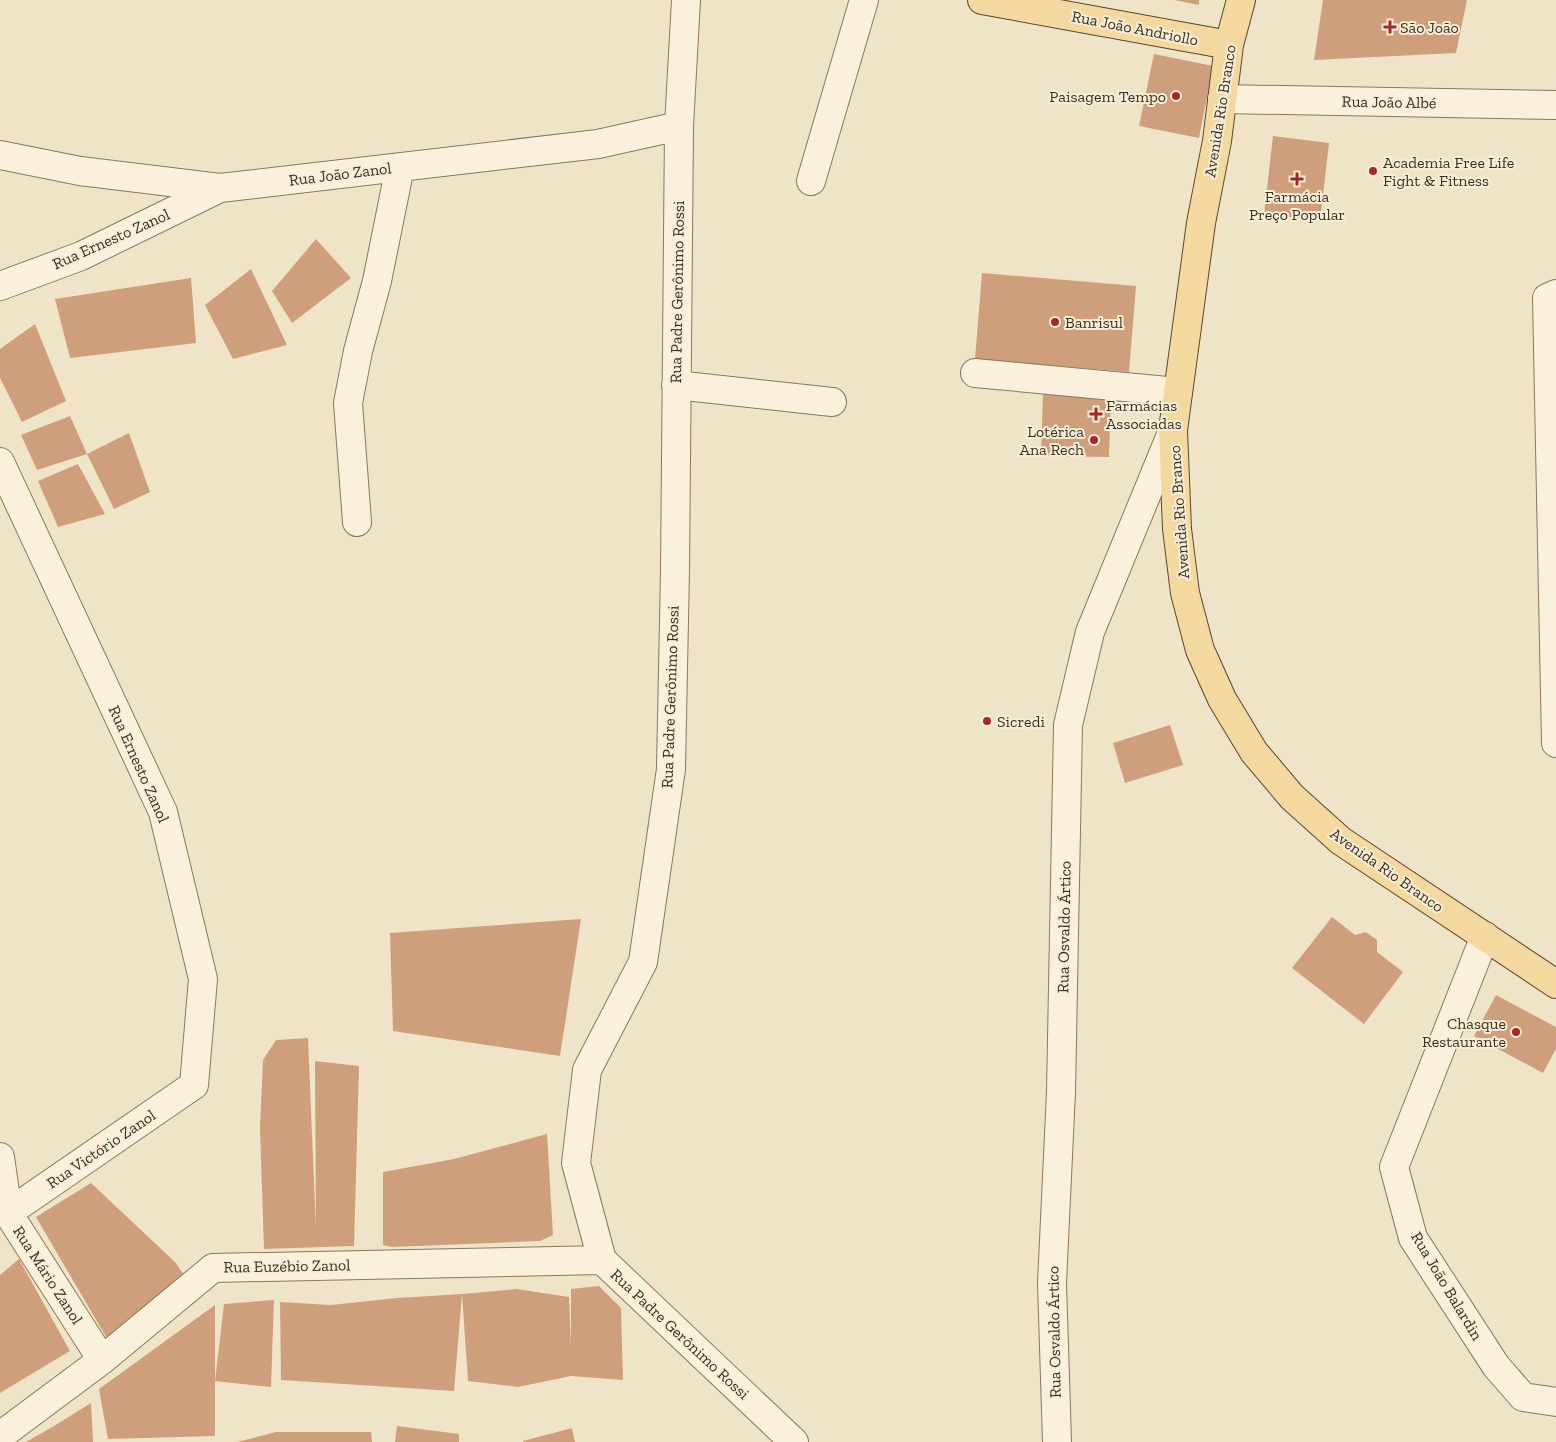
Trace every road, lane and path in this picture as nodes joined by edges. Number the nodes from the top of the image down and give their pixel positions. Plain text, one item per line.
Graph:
1 (686, 0) edge
2 (864, 0) edge
3 (982, 0) edge
4 (1241, 0) edge
5 (1229, 45) junction
6 (1222, 99) junction
7 (1556, 105) edge
8 (679, 126) junction
9 (0, 155) edge
10 (400, 167) junction
11 (811, 181) dead end
12 (220, 188) junction
13 (0, 286) edge
14 (1551, 296) edge
15 (975, 373) dead end
16 (676, 385) junction
17 (1178, 392) junction
18 (832, 402) dead end
19 (1173, 430) junction
20 (0, 462) edge
21 (357, 522) dead end
22 (1556, 743) edge
23 (1485, 936) junction
24 (1556, 984) edge
25 (194, 1085) joint
26 (0, 1157) edge
27 (8, 1213) junction
28 (602, 1260) junction
29 (102, 1360) junction
30 (1556, 1402) edge
31 (0, 1436) edge
32 (794, 1442) edge
33 (1057, 1442) edge

1 - 8 street, Rua Padre Gerônimo Rossi
2 - 11 street
3 - 5 main road, Rua João Andriollo
4 - 5 main road, Avenida Rio Branco
5 - 6 main road, Avenida Rio Branco
6 - 7 street, Rua João Albé
6 - 17 main road, Avenida Rio Branco
8 - 10 street, Rua João Zanol
8 - 16 street, Rua Padre Gerônimo Rossi
9 - 12 street, Rua João Zanol
10 - 12 street, Rua João Zanol
10 - 21 street
12 - 13 street, Rua Ernesto Zanol
14 - 22 street
15 - 17 street
16 - 18 street
16 - 28 street, Rua Padre Gerônimo Rossi
17 - 19 main road, Avenida Rio Branco
19 - 23 main road, Avenida Rio Branco
19 - 33 street, Rua Osvaldo Ártico
20 - 25 street, Rua Ernesto Zanol
23 - 24 main road, Avenida Rio Branco
23 - 30 street, Rua João Balardin
25 - 27 street, Rua Victório Zanol
26 - 27 street, Rua Mário Zanol
27 - 29 street, Rua Mário Zanol
28 - 29 street, Rua Euzébio Zanol
28 - 32 street, Rua Padre Gerônimo Rossi
29 - 31 street, Rua Euzébio Zanol

